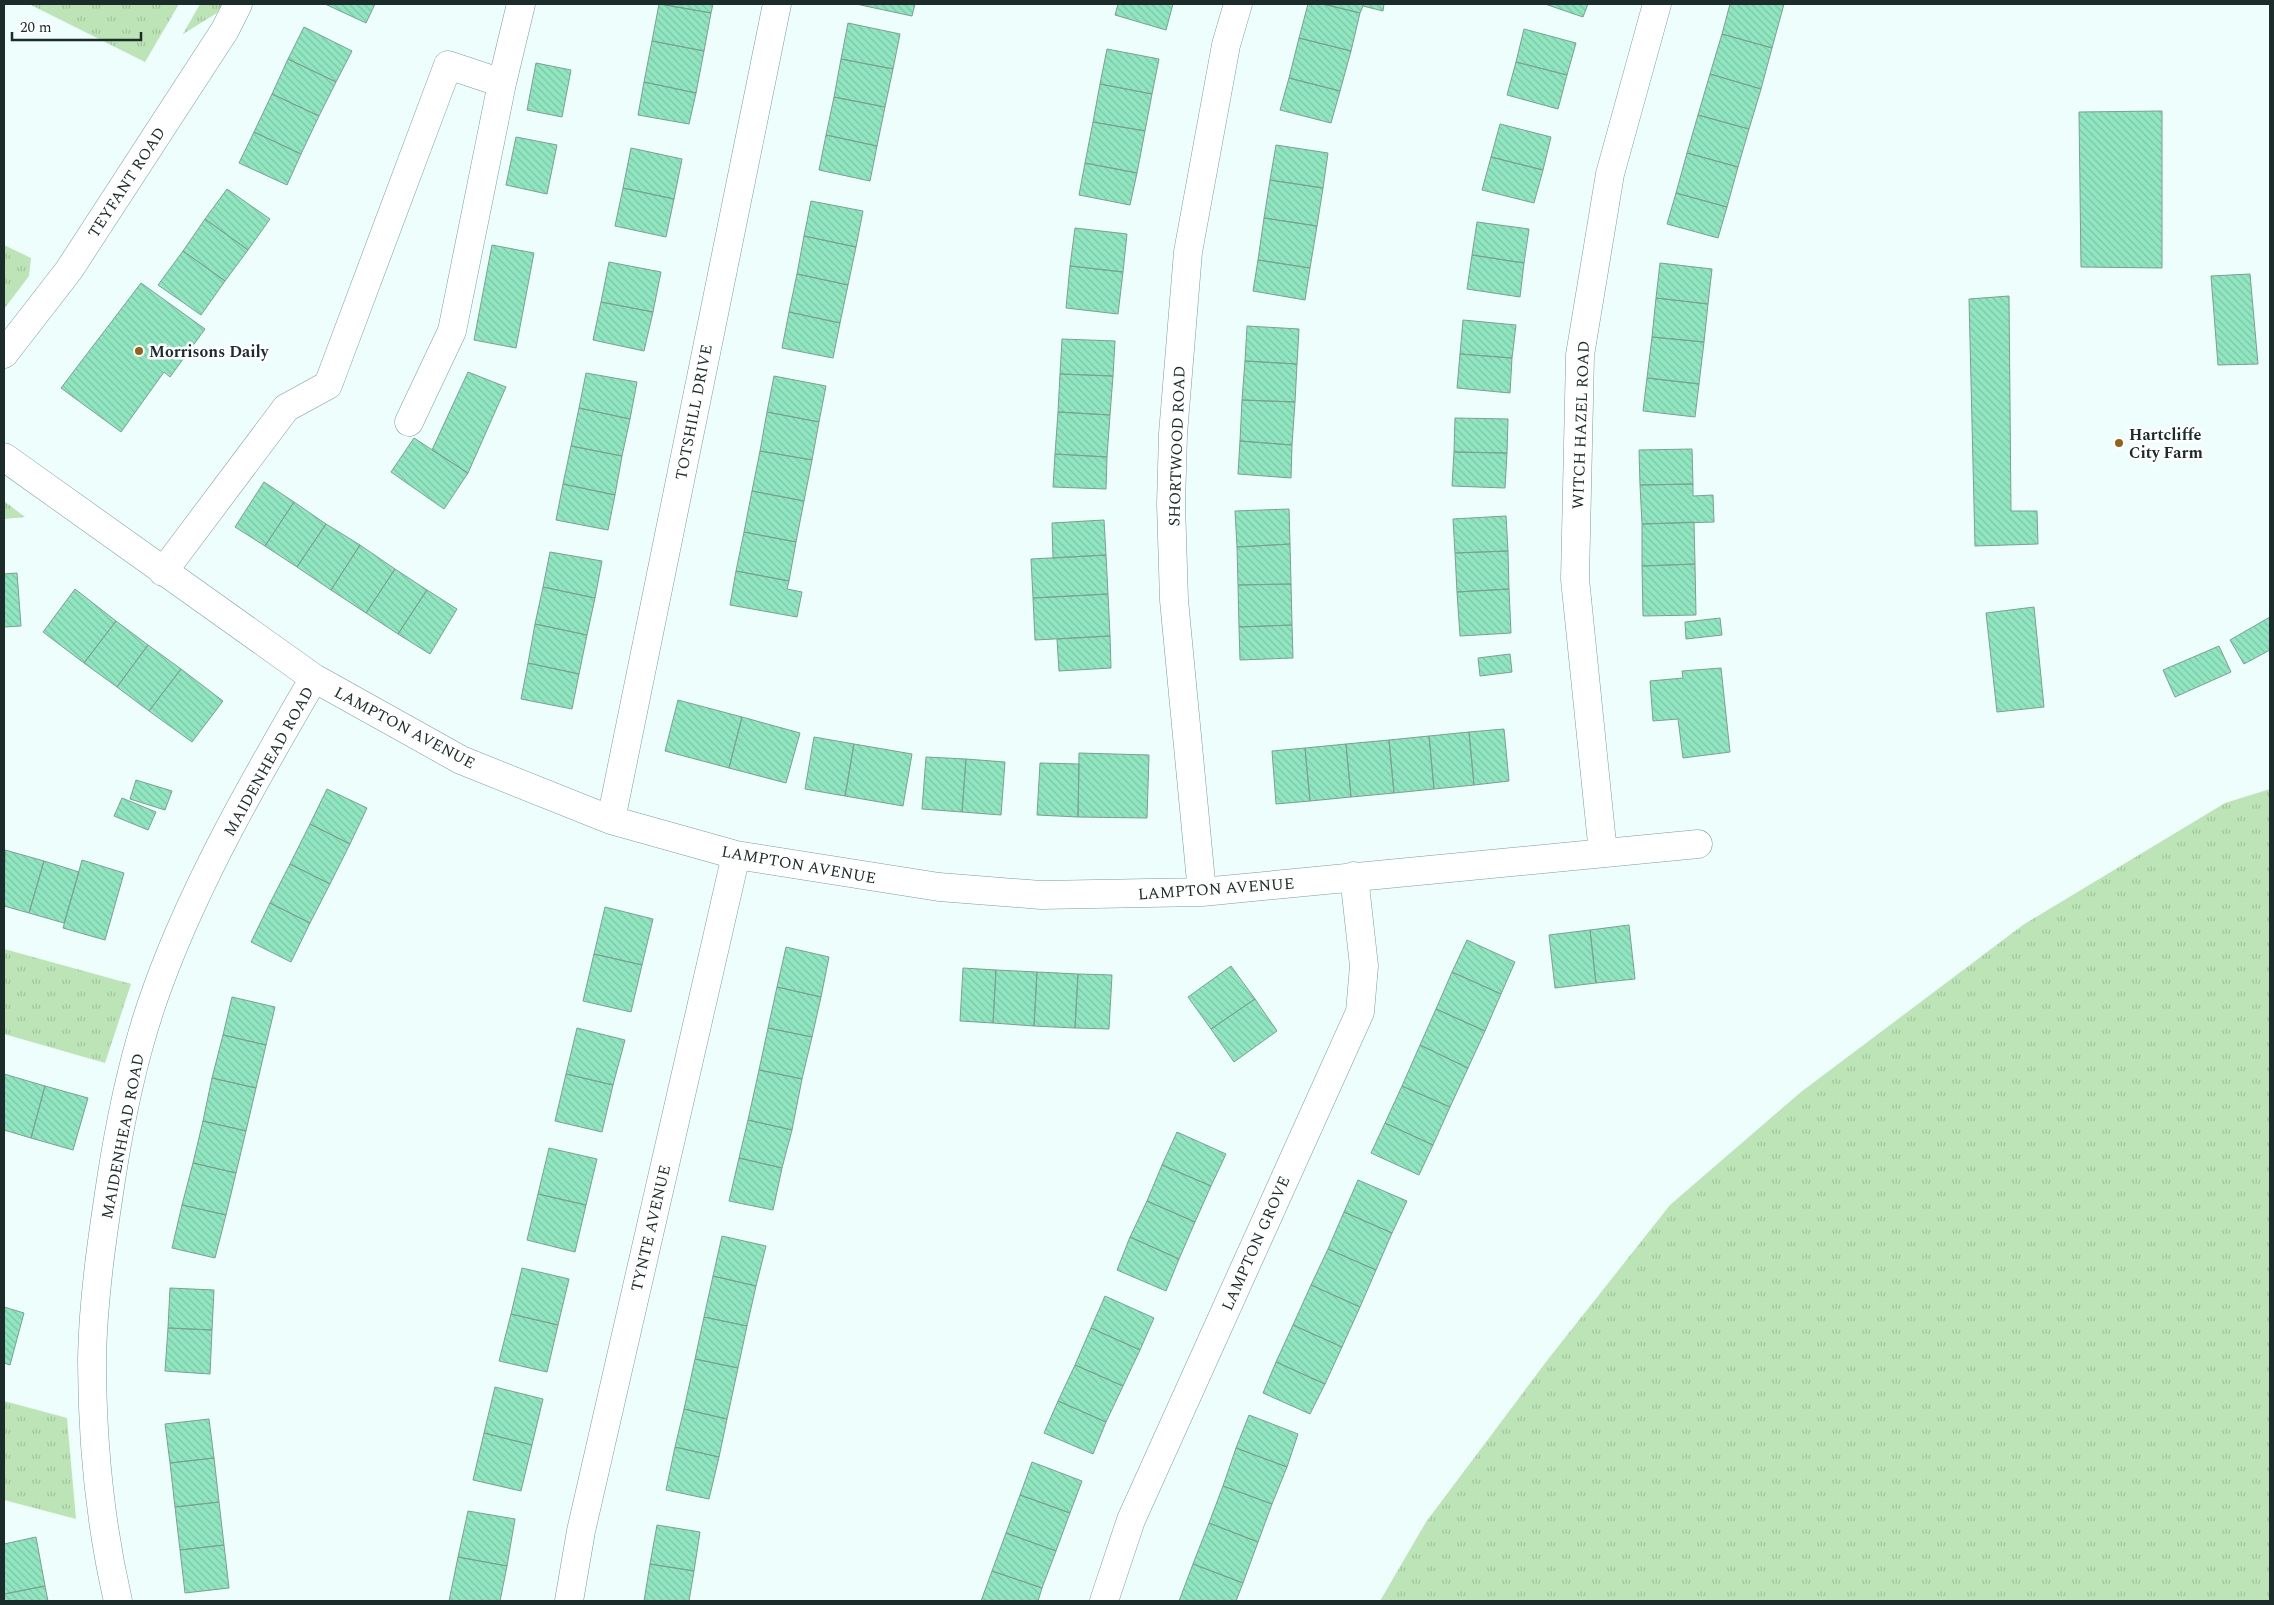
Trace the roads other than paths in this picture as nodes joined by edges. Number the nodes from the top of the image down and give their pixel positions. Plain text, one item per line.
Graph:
1 (238, 4) edge
2 (521, 4) edge
3 (777, 4) edge
4 (1238, 4) edge
5 (1657, 4) edge
6 (502, 83) junction
7 (4, 354) edge
8 (409, 422) dead end
9 (4, 457) edge
10 (163, 572) junction
11 (314, 678) junction
12 (611, 820) junction
13 (1698, 844) dead end
14 (1603, 853) junction
15 (736, 855) junction
16 (1354, 876) junction
17 (1202, 892) junction
18 (118, 1601) edge
19 (569, 1601) edge
20 (1104, 1601) edge

1 - 7 street, TEYFANT ROAD
2 - 6 street
3 - 12 street, TOTSHILL DRIVE
4 - 17 street, SHORTWOOD ROAD
5 - 14 street, WITCH HAZEL ROAD
6 - 8 street
6 - 10 street
9 - 10 street, LAMPTON AVENUE
10 - 11 street, LAMPTON AVENUE
11 - 12 street, LAMPTON AVENUE
11 - 18 street, MAIDENHEAD ROAD
12 - 15 street, LAMPTON AVENUE
13 - 14 street, LAMPTON AVENUE
14 - 16 street, LAMPTON AVENUE
15 - 17 street, LAMPTON AVENUE
15 - 19 street, TYNTE AVENUE
16 - 17 street, LAMPTON AVENUE
16 - 20 street, LAMPTON GROVE

